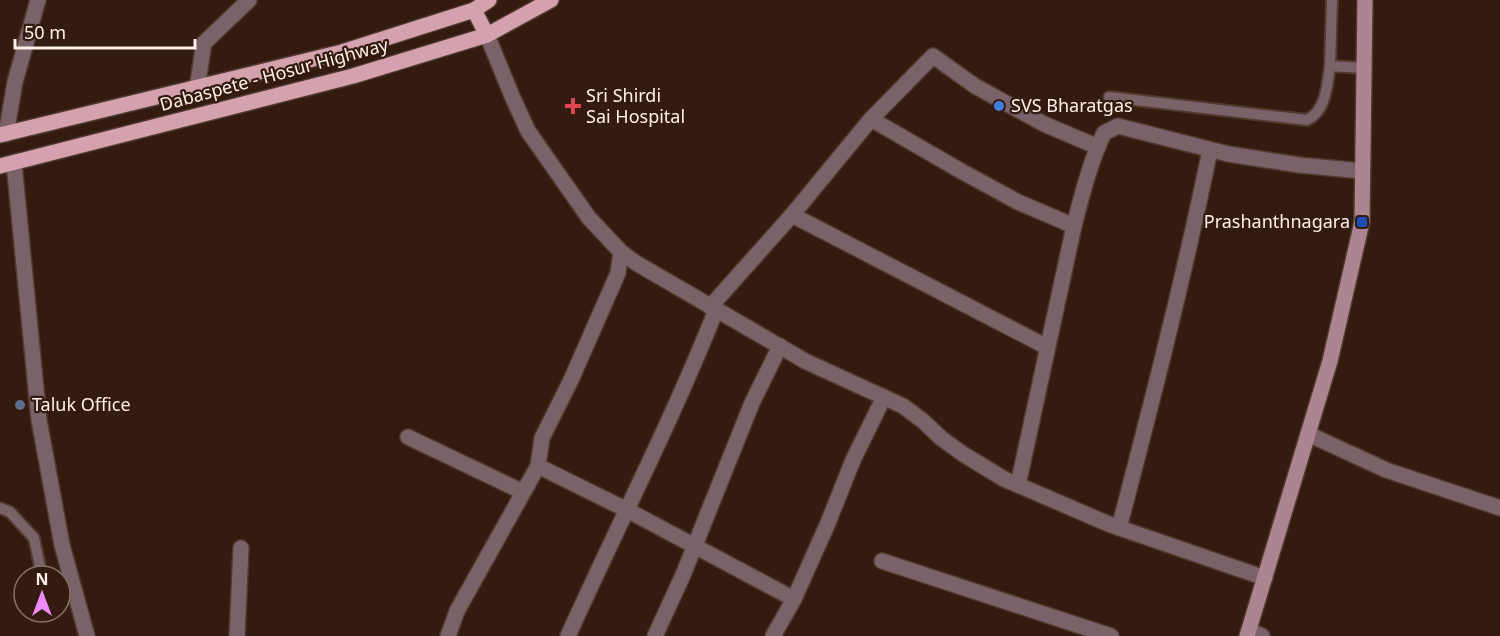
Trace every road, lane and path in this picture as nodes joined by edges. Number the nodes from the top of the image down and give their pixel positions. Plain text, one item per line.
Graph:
1 (38, 0) edge
2 (246, 0) edge
3 (489, 0) edge
4 (551, 0) edge
5 (1332, 0) edge
6 (1365, 0) edge
7 (474, 10) junction
8 (487, 35) junction
9 (1330, 66) junction
10 (1364, 68) junction
11 (197, 88) junction
12 (1109, 97) dead end
13 (871, 119) junction
14 (3, 135) edge
15 (1098, 147) junction
16 (1210, 150) junction
17 (7, 164) edge
18 (1362, 171) junction
19 (792, 215) junction
20 (1074, 226) junction
21 (621, 252) junction
22 (713, 308) junction
23 (780, 346) junction
24 (1047, 347) junction
25 (884, 397) junction
26 (1308, 434) junction
27 (408, 437) dead end
28 (538, 466) junction
29 (1018, 485) junction
30 (523, 492) junction
31 (0, 508) edge
32 (1500, 508) edge
33 (627, 510) junction
34 (1119, 528) junction
35 (694, 545) junction
36 (241, 548) dead end
37 (882, 561) dead end
38 (39, 564) edge
39 (1264, 578) junction
40 (794, 599) junction
41 (1253, 634) edge
42 (87, 636) edge
43 (237, 636) edge
44 (448, 636) edge
45 (568, 636) edge
46 (655, 636) edge
47 (773, 636) edge
48 (1111, 636) edge

1 - 14 street
2 - 11 street
3 - 7 main road, Dabaspete - Hosur Highway
4 - 8 main road, Dabaspete - Hosur Highway
5 - 9 lane
6 - 10 main road
7 - 8 main road
7 - 11 main road, Dabaspete - Hosur Highway
8 - 17 main road, Dabaspete - Hosur Highway
8 - 21 street
9 - 10 lane
9 - 12 lane
10 - 18 main road
11 - 14 main road, Dabaspete - Hosur Highway
13 - 15 street
13 - 19 street
13 - 20 street
15 - 16 street
15 - 20 street
16 - 18 street
16 - 34 street
17 - 42 street
18 - 26 main road
19 - 22 street
19 - 24 street
20 - 24 street
21 - 22 street
21 - 28 street
22 - 23 street
22 - 33 street
23 - 25 street
23 - 35 street
24 - 29 street
25 - 29 street
25 - 40 street
26 - 32 street
26 - 39 main road
27 - 30 street
28 - 30 street
28 - 33 street
29 - 34 street
30 - 44 street
31 - 38 lane
33 - 35 street
33 - 45 street
34 - 39 street
35 - 40 street
35 - 46 street
36 - 43 street
37 - 48 street
39 - 41 main road
40 - 47 street

